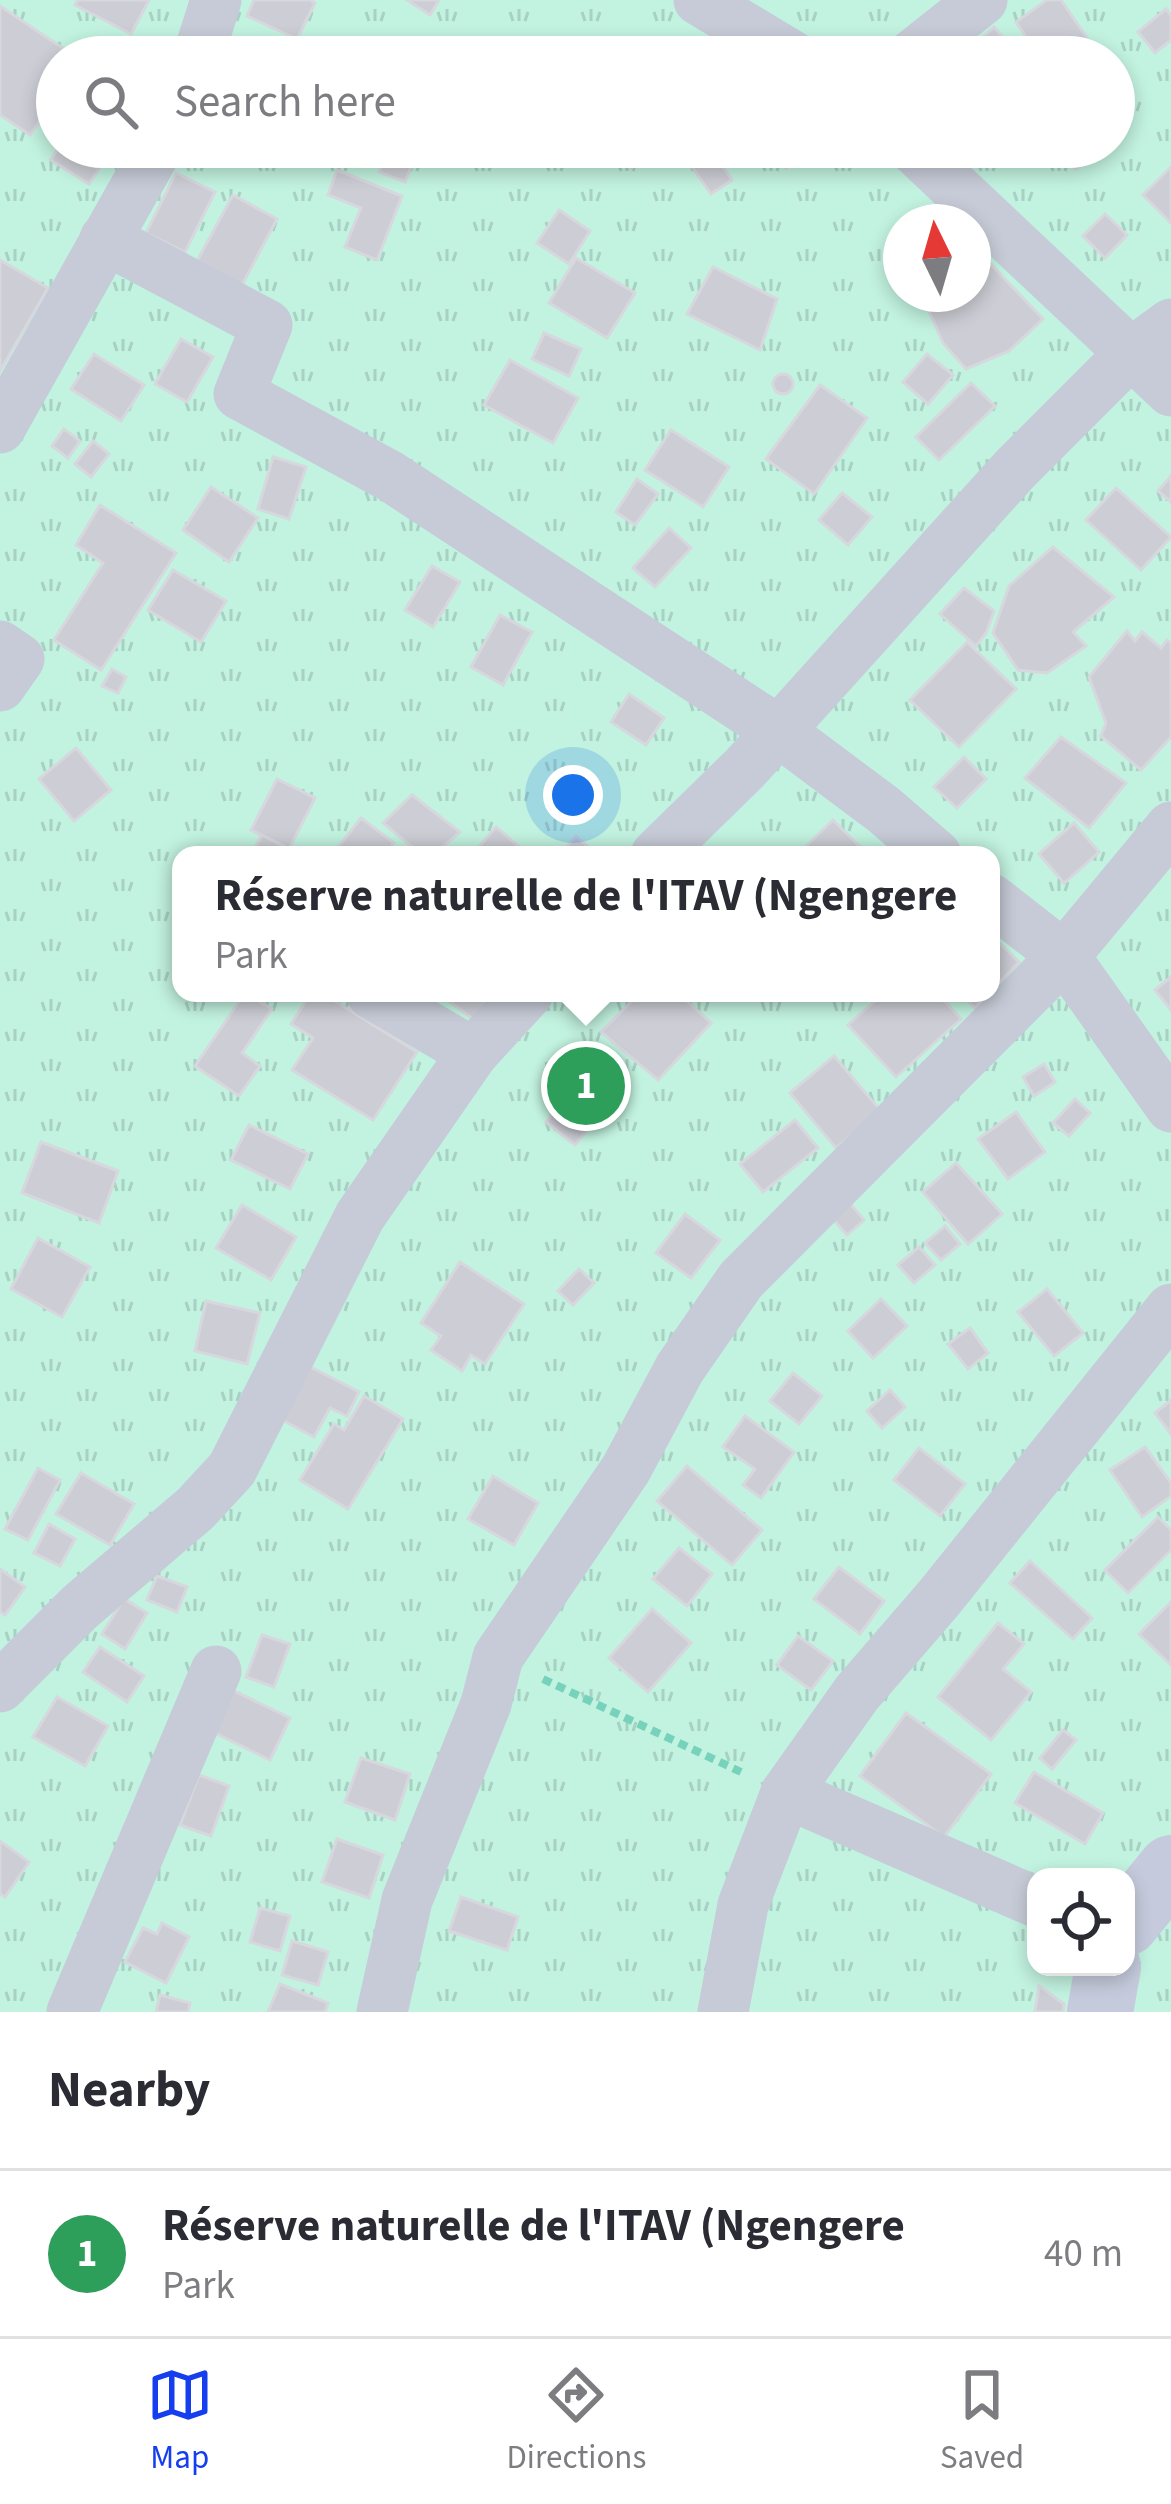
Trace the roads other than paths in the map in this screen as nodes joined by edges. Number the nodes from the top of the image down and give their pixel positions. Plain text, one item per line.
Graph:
1 (216, 0) edge
2 (699, 0) edge
3 (982, 0) edge
4 (205, 36) edge
5 (759, 36) edge
6 (937, 36) edge
7 (146, 168) edge
8 (934, 168) edge
9 (105, 239) junction
10 (1171, 324) edge
11 (1130, 354) junction
12 (1171, 391) edge
13 (0, 428) edge
14 (0, 646) edge
15 (0, 686) edge
16 (777, 730) junction
17 (1171, 827) edge
18 (665, 846) edge
19 (926, 846) edge
20 (1000, 906) edge
21 (1064, 956) junction
22 (387, 1002) edge
23 (520, 1002) edge
24 (473, 1052) junction
25 (1171, 1107) edge
26 (1171, 1309) edge
27 (216, 1672) dead end
28 (0, 1687) edge
29 (786, 1793) junction
30 (1171, 1868) edge
31 (1027, 1898) edge
32 (1135, 1912) edge
33 (1106, 1976) edge
34 (72, 2012) edge
35 (382, 2012) edge
36 (723, 2012) edge
37 (1100, 2012) edge

1 - 4 street
2 - 5 street
3 - 6 street
7 - 9 street
8 - 11 street
9 - 13 street
9 - 16 street
10 - 11 street
11 - 12 street
11 - 16 street
14 - 15 street
16 - 18 street
16 - 19 street
17 - 21 street
20 - 21 street
21 - 25 street
21 - 35 street
22 - 24 street
23 - 24 street
24 - 28 street
26 - 29 street
27 - 34 street
29 - 31 street
29 - 36 street
30 - 32 street
33 - 37 street

